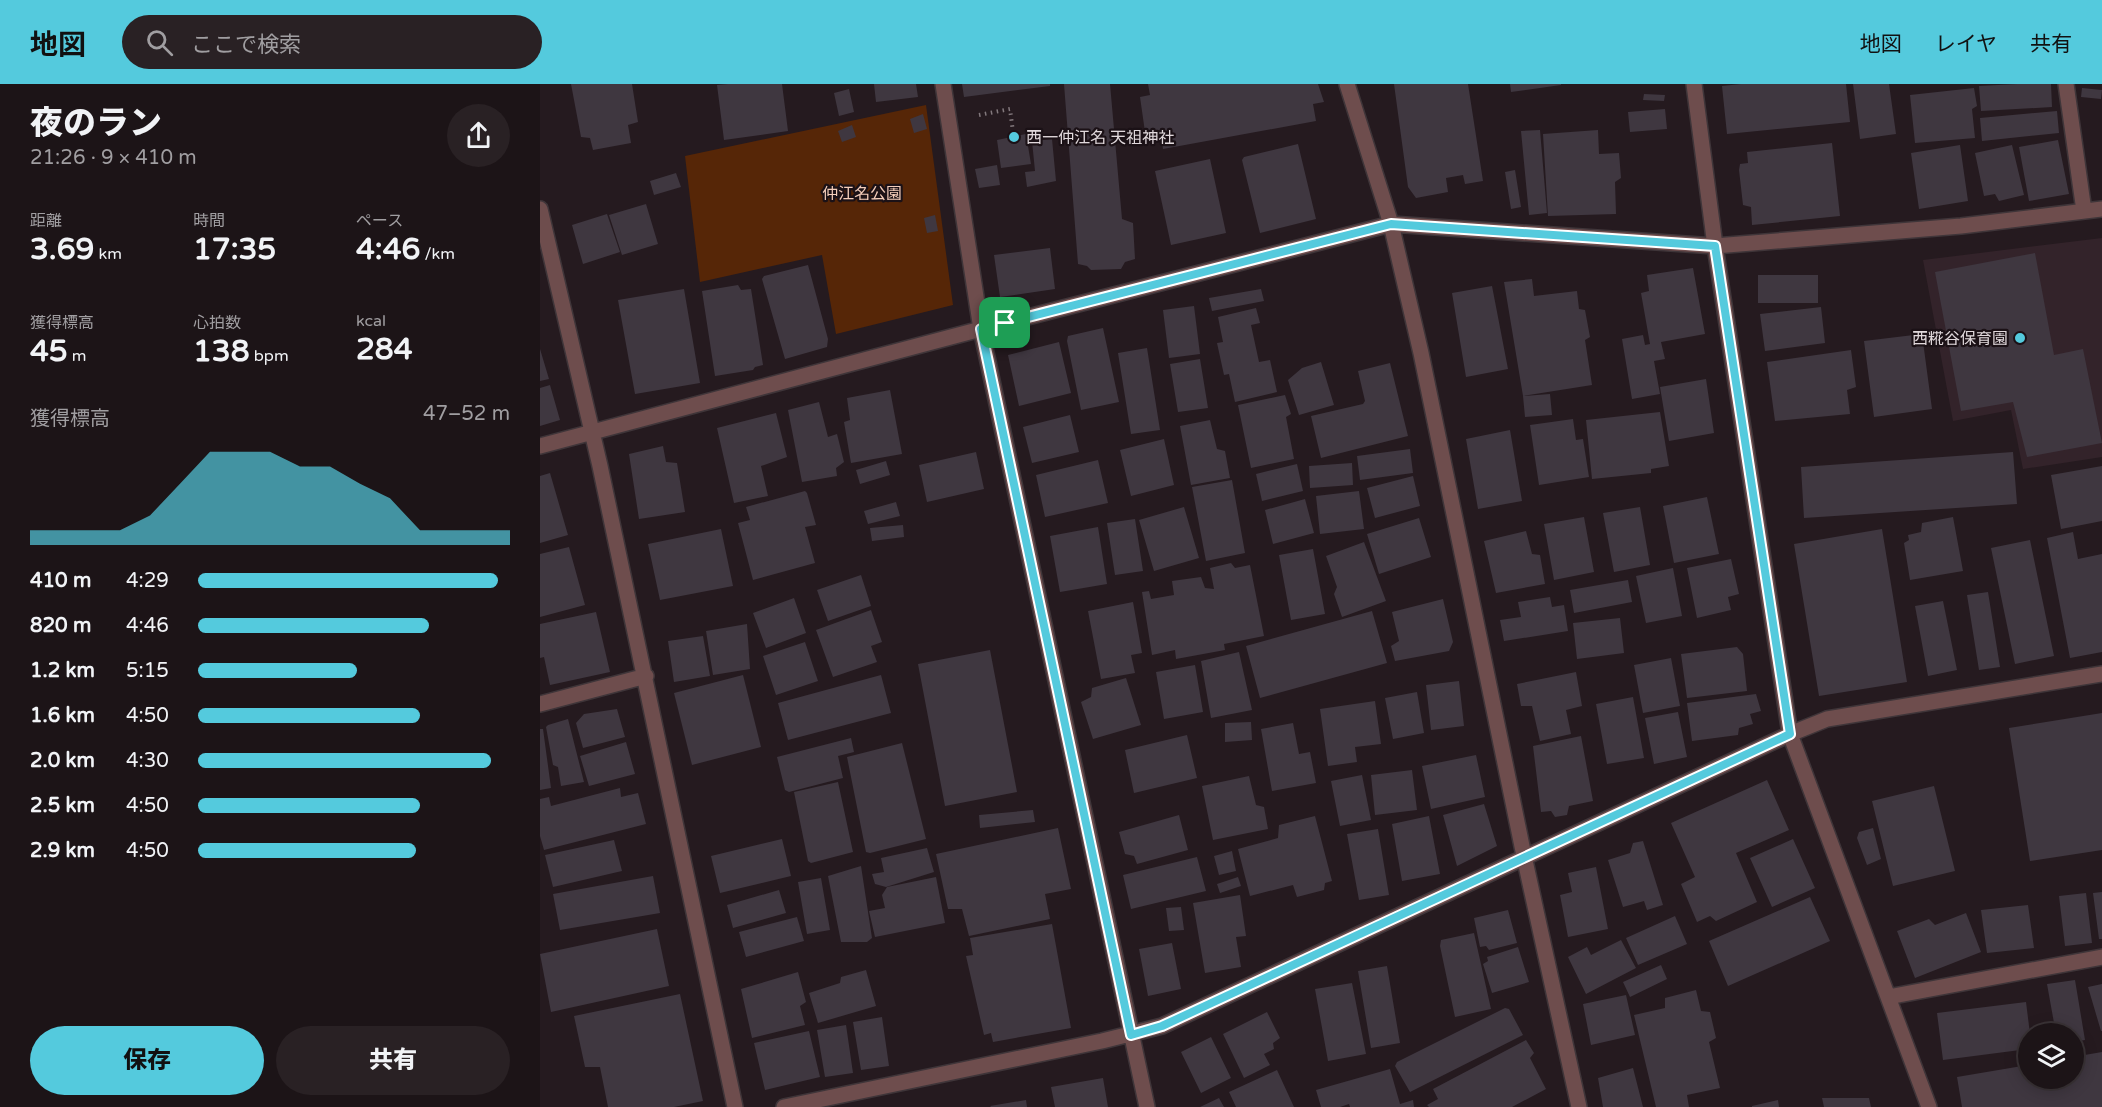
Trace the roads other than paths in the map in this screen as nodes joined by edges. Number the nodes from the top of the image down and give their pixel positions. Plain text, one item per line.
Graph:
1 (943, 84) edge
2 (1347, 84) edge
3 (1694, 84) edge
4 (2066, 84) edge
5 (540, 209) edge
6 (2102, 209) edge
7 (2085, 211) junction
8 (1391, 224) junction
9 (1715, 246) junction
10 (981, 329) junction
11 (593, 433) junction
12 (540, 446) edge
13 (2102, 674) edge
14 (646, 676) junction
15 (540, 704) edge
16 (1790, 734) junction
17 (1524, 856) junction
18 (2102, 957) edge
19 (1888, 997) junction
20 (1131, 1035) junction
21 (735, 1107) edge
22 (784, 1107) edge
23 (1147, 1107) edge
24 (1579, 1107) edge
25 (1929, 1107) edge

1 - 10 street
2 - 8 street
3 - 9 street
4 - 7 street
5 - 11 street
6 - 7 street
7 - 9 street
8 - 9 street
8 - 10 street
8 - 17 street
9 - 16 street
10 - 11 street
10 - 20 street
11 - 12 street
11 - 14 street
13 - 16 street
14 - 15 street
14 - 21 street
16 - 17 street
16 - 19 street
17 - 20 street
17 - 24 street
18 - 19 street
19 - 25 street
20 - 22 street
20 - 23 street

